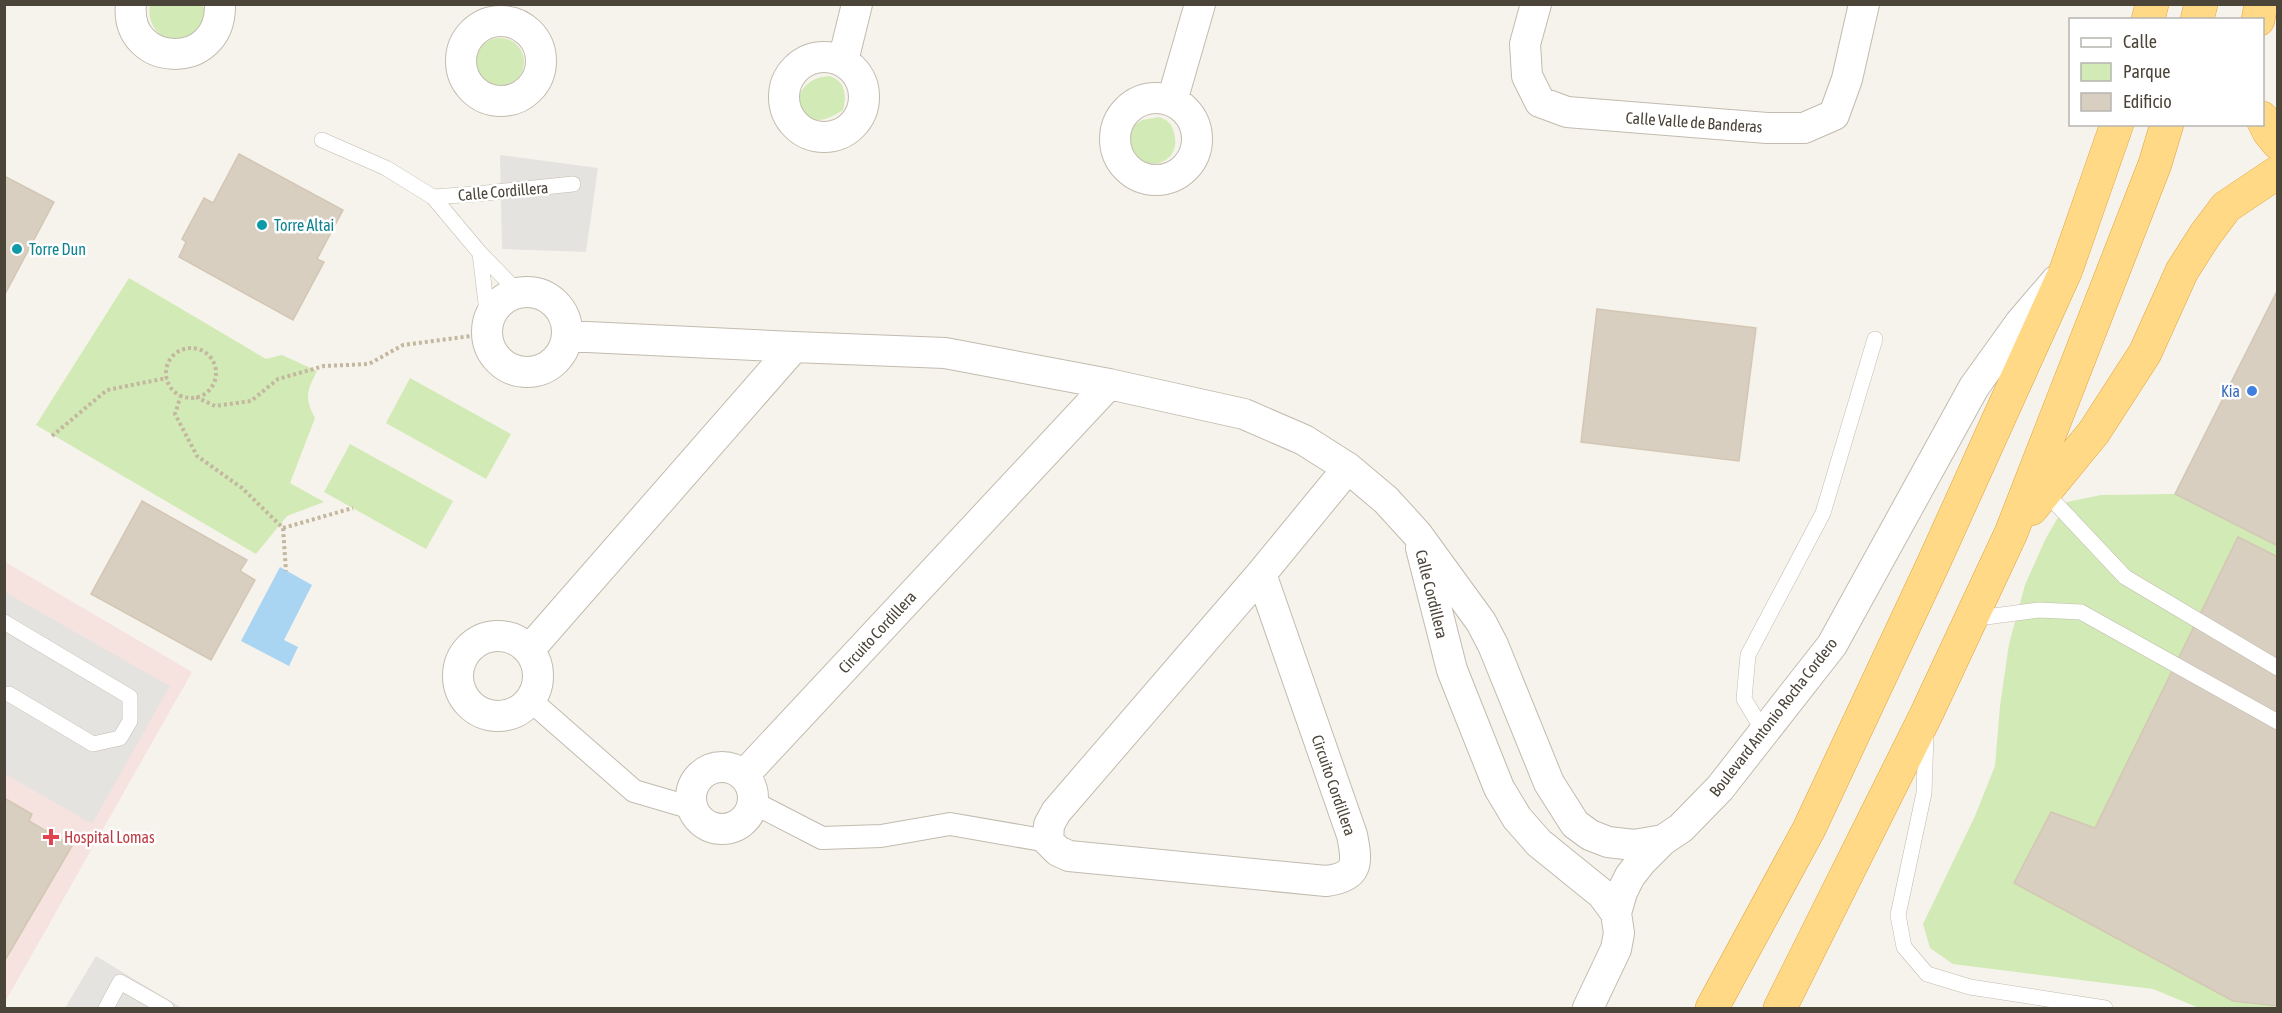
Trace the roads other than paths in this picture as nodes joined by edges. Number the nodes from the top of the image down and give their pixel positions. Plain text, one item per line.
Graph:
1 (131, 4) edge
2 (220, 4) edge
3 (857, 4) edge
4 (1200, 4) edge
5 (1536, 4) edge
6 (1864, 4) edge
7 (843, 61) dead end
8 (1172, 101) dead end
9 (2264, 123) edge
10 (2116, 126) edge
11 (2166, 126) edge
12 (322, 140) dead end
13 (2277, 143) edge
14 (2277, 172) edge
15 (573, 184) dead end
16 (433, 196) junction
17 (480, 253) junction
18 (2066, 270) junction
19 (518, 292) junction
20 (487, 327) junction
21 (567, 336) junction
22 (1875, 339) dead end
23 (794, 348) junction
24 (1109, 384) junction
25 (1348, 468) junction
26 (2045, 492) junction
27 (2011, 533) junction
28 (1417, 534) junction
29 (1261, 574) junction
30 (1971, 619) junction
31 (4, 622) edge
32 (529, 650) junction
33 (2277, 668) edge
34 (9, 694) dead end
35 (530, 700) junction
36 (1926, 715) junction
37 (2277, 722) edge
38 (1764, 732) junction
39 (744, 775) junction
40 (754, 803) junction
41 (692, 808) junction
42 (1663, 840) junction
43 (1048, 841) junction
44 (1616, 913) junction
45 (106, 1008) edge
46 (166, 1008) edge
47 (1588, 1008) edge
48 (1712, 1008) edge
49 (1780, 1008) edge
50 (2105, 1008) edge

1 - 2 street
3 - 7 street
4 - 8 street
5 - 6 street, Calle Valle de Banderas
9 - 13 highway
10 - 18 highway
11 - 27 highway
12 - 16 lane, Calle Cordillera
14 - 26 highway
15 - 16 lane, Calle Cordillera
16 - 17 lane, Calle Cordillera
17 - 19 lane, Calle Cordillera
17 - 20 lane
18 - 38 street, Boulevard Antonio Rocha Cordero
18 - 48 highway
19 - 20 street
19 - 21 street
20 - 21 street
21 - 23 street
22 - 38 lane
23 - 24 street
23 - 32 street
24 - 25 street
24 - 39 street, Circuito Cordillera
25 - 28 street
25 - 29 street
26 - 27 highway
26 - 33 lane
27 - 30 highway
28 - 42 street, Calle Cordillera
28 - 44 street, Calle Cordillera
29 - 43 street
29 - 43 street, Circuito Cordillera
30 - 36 highway
30 - 37 lane
31 - 34 lane
32 - 35 street
32 - 35 street
35 - 41 street
36 - 49 highway
36 - 50 lane
38 - 42 street, Boulevard Antonio Rocha Cordero
39 - 40 street
39 - 41 street
40 - 41 street
40 - 43 street, Circuito Cordillera
42 - 44 street, Boulevard Antonio Rocha Cordero
44 - 47 street, Boulevard Antonio Rocha Cordero
45 - 46 lane

